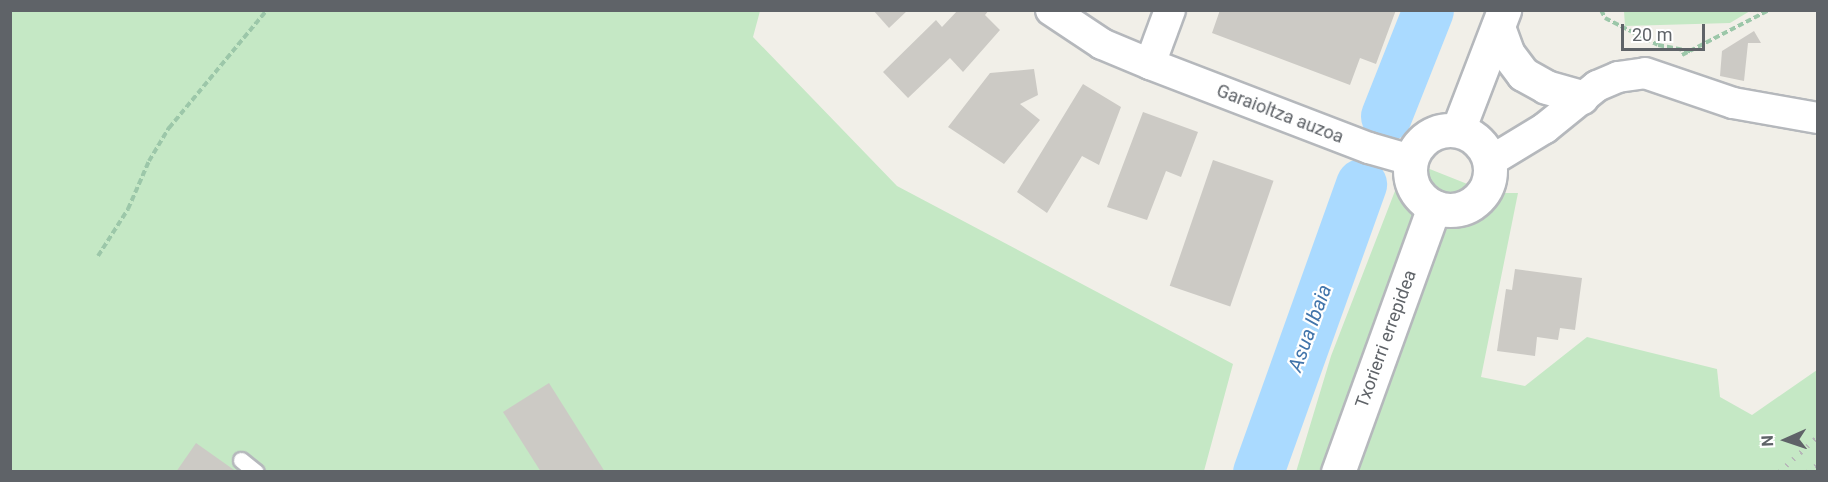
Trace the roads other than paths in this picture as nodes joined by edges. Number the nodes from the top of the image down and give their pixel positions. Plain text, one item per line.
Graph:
1 (1051, 10) edge
2 (1170, 10) edge
3 (1501, 19) edge
4 (1150, 64) junction
5 (1582, 98) junction
6 (1818, 118) edge
7 (1458, 130) junction
8 (1410, 160) junction
9 (1489, 162) junction
10 (1434, 207) junction
11 (241, 460) dead end
12 (256, 471) edge
13 (1338, 471) edge

1 - 4 street, Garaioltza auzoa
2 - 4 street
3 - 5 street
3 - 7 street
4 - 8 street, Garaioltza auzoa
5 - 6 street
5 - 9 street
7 - 8 street
7 - 9 street
8 - 10 street
9 - 10 street
10 - 13 street, Txorierri errepidea
11 - 12 lane

